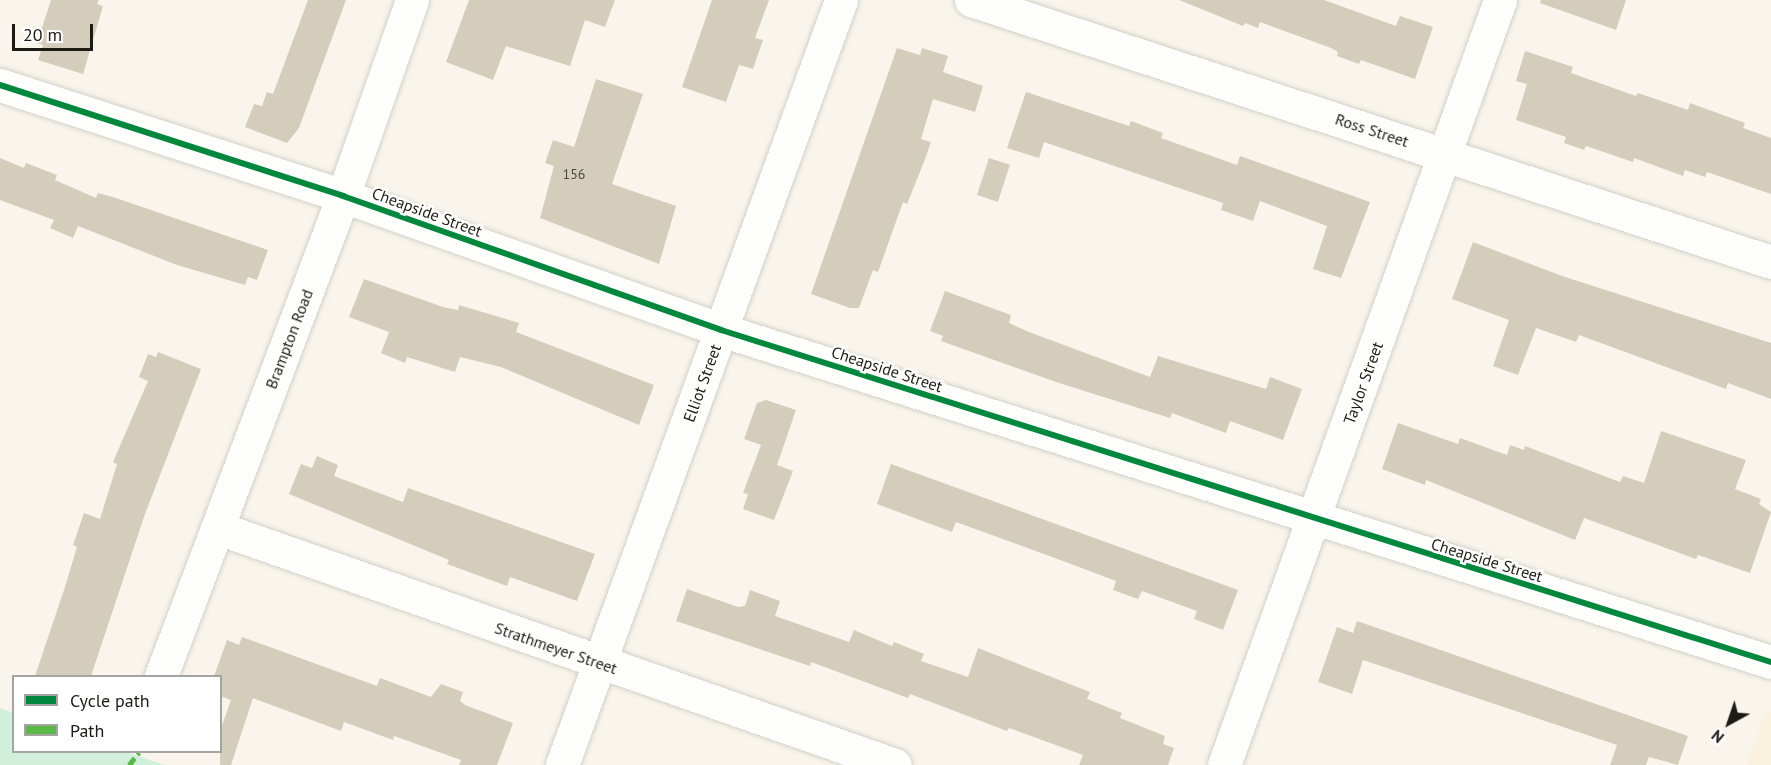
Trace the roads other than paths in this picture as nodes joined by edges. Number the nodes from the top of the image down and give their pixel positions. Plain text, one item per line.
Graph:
1 (412, 0) edge
2 (841, 0) edge
3 (971, 0) edge
4 (1500, 0) edge
5 (0, 85) edge
6 (1446, 154) junction
7 (343, 196) junction
8 (1771, 262) edge
9 (721, 330) junction
10 (1313, 520) junction
11 (218, 528) junction
12 (1771, 662) edge
13 (598, 663) junction
14 (161, 675) edge
15 (562, 765) edge
16 (895, 765) edge
17 (1224, 765) edge

1 - 7 street, Brampton Road
2 - 9 street, Elliot Street
3 - 6 street, Ross Street
4 - 6 street, Taylor Street
5 - 7 street, Cheapside Street
6 - 8 street, Ross Street
6 - 10 street, Taylor Street
7 - 9 street, Cheapside Street
7 - 11 street, Brampton Road
9 - 10 street, Cheapside Street
9 - 13 street, Elliot Street
10 - 12 street, Cheapside Street
10 - 17 street, Taylor Street
11 - 13 street, Strathmeyer Street
11 - 14 street, Brampton Road
13 - 15 street, Elliot Street
13 - 16 street, Strathmeyer Street

